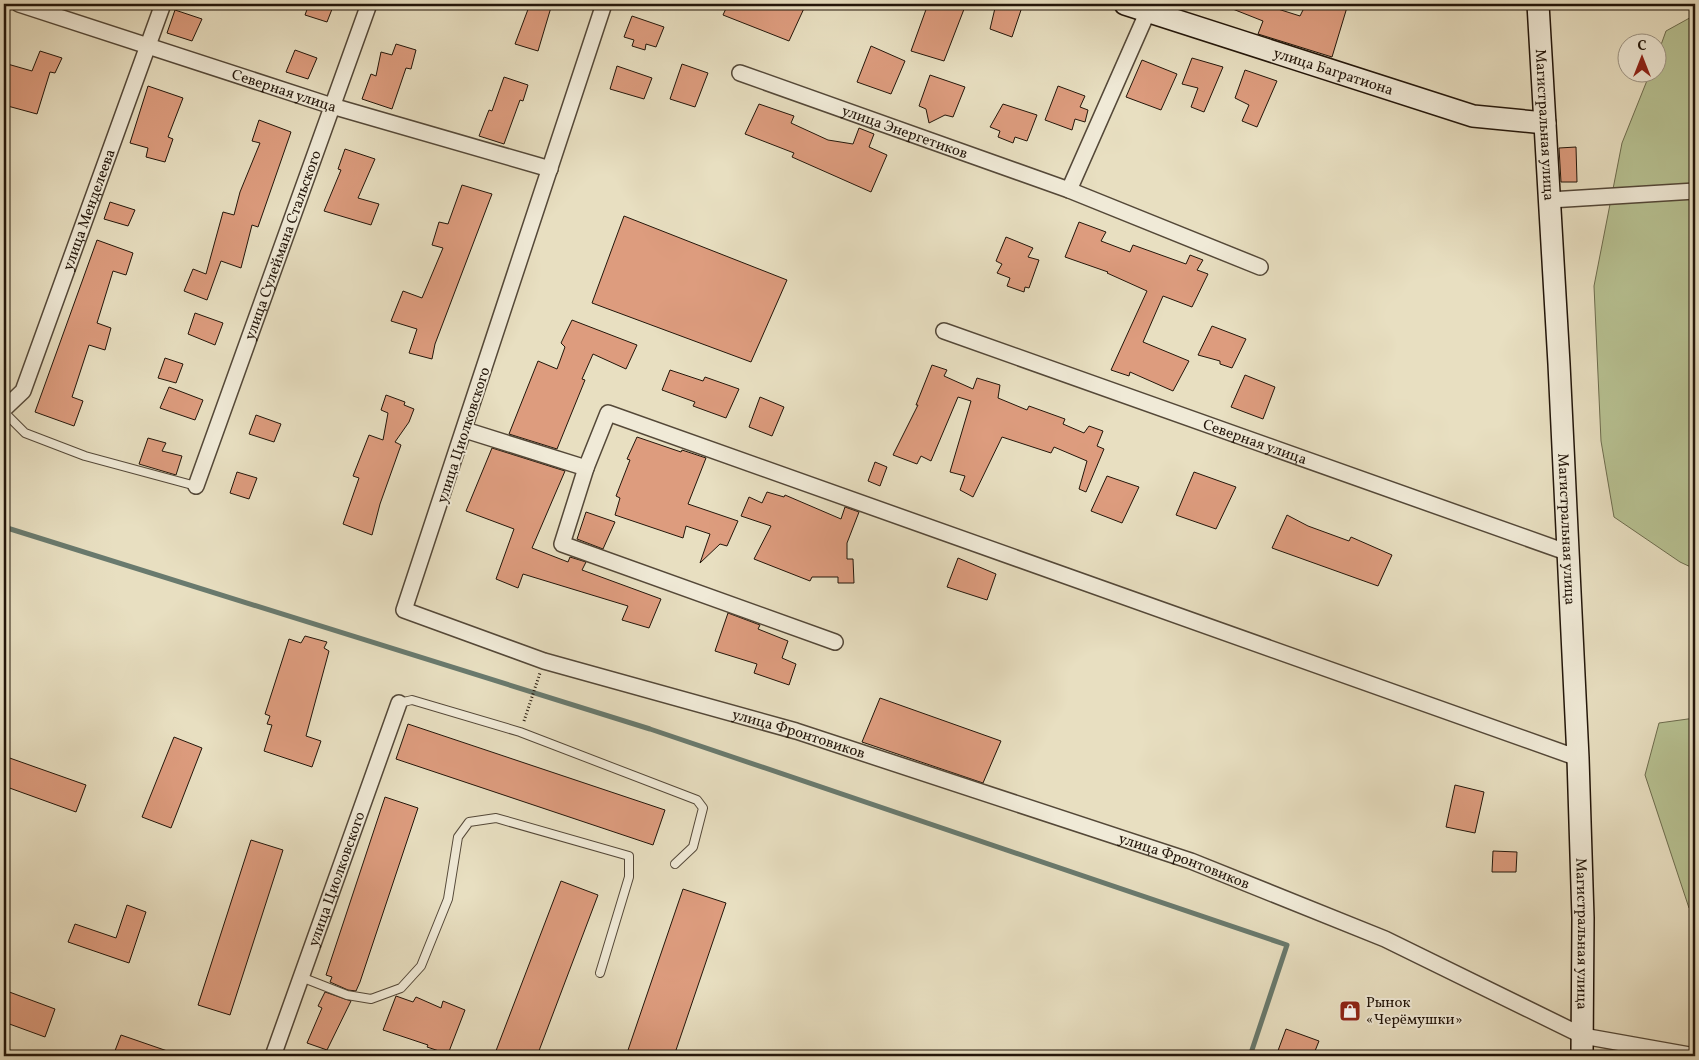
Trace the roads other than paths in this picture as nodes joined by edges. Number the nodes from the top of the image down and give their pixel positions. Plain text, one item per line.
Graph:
1 (19, 4) edge
2 (163, 4) edge
3 (369, 4) edge
4 (604, 4) edge
5 (1538, 4) edge
6 (1139, 7) edge
7 (148, 47) junction
8 (740, 72) dead end
9 (332, 106) junction
10 (1545, 123) junction
11 (550, 169) junction
12 (1069, 190) junction
13 (1695, 191) edge
14 (1550, 200) junction
15 (1260, 267) dead end
16 (944, 331) dead end
17 (4, 411) edge
18 (465, 430) junction
19 (586, 468) junction
20 (196, 486) joint
21 (1566, 552) junction
22 (835, 642) dead end
23 (660, 691) joint
24 (399, 703) joint
25 (1578, 758) junction
26 (675, 864) dead end
27 (600, 974) dead end
28 (301, 977) junction
29 (1583, 1046) edge
30 (273, 1056) edge
31 (1695, 1056) edge

1 - 7 street, Северная улица
2 - 7 street, улица Менделеева
3 - 9 street, улица Сулеймана Стальского
4 - 11 street, улица Циолковского
5 - 10 main road, Магистральная улица
6 - 10 main road, улица Багратиона
6 - 12 street
7 - 9 street, Северная улица
7 - 17 street, улица Менделеева
8 - 12 street, улица Энергетиков
9 - 11 street, Северная улица
9 - 20 street, улица Сулеймана Стальского
10 - 14 main road, Магистральная улица
11 - 18 street, улица Циолковского
12 - 15 street, улица Энергетиков
13 - 14 street
14 - 21 main road, Магистральная улица
16 - 21 street, Северная улица
17 - 20 lane
18 - 19 street
18 - 23 street, улица Циолковского
19 - 22 street
19 - 25 street
21 - 25 main road, Магистральная улица
23 - 29 street, улица Фронтовиков
24 - 26 lane
24 - 28 street, улица Циолковского
25 - 29 main road, Магистральная улица
27 - 28 lane
28 - 30 street, улица Циолковского
29 - 31 street, улица Фронтовиков

